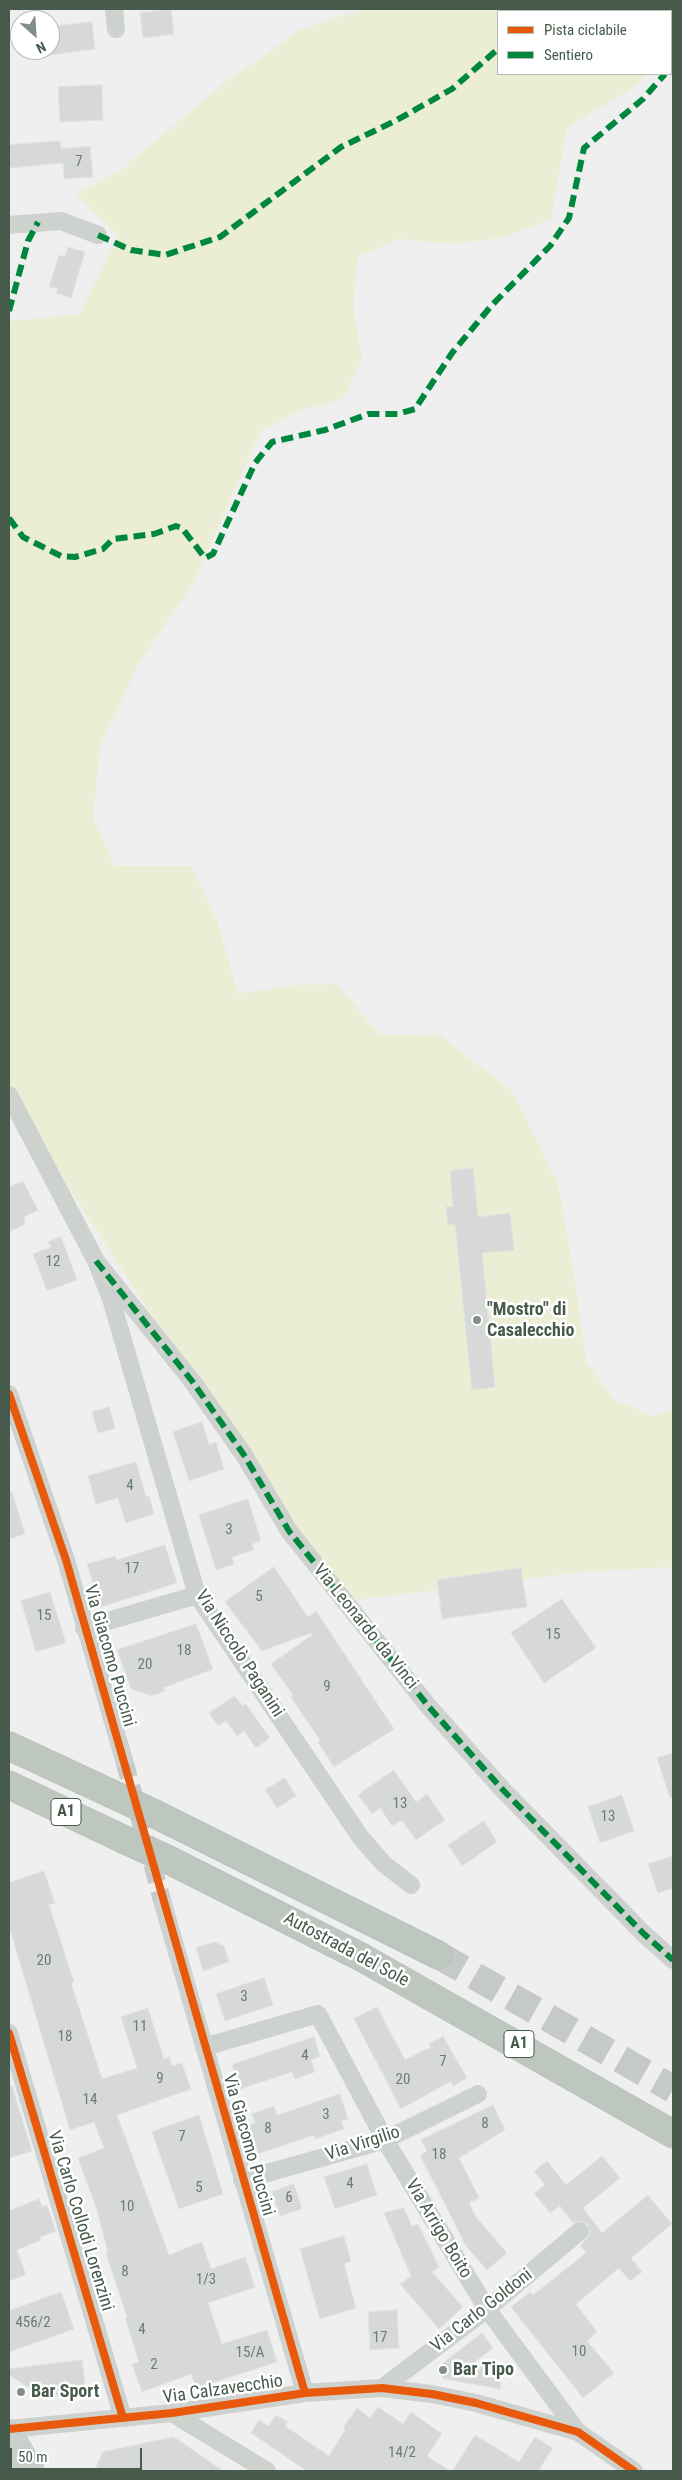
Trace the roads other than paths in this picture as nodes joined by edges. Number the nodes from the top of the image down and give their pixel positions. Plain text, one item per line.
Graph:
1 (114, 9) edge
2 (116, 29) dead end
3 (9, 225) edge
4 (98, 235) dead end
5 (9, 1095) edge
6 (96, 1261) junction
7 (111, 1299) joint
8 (9, 1394) edge
9 (197, 1595) junction
10 (84, 1628) junction
11 (9, 1746) edge
12 (124, 1760) tunnel mouth
13 (9, 1785) edge
14 (411, 1885) dead end
15 (163, 1904) tunnel mouth
16 (438, 1955) tunnel mouth
17 (673, 1960) edge
18 (9, 2033) edge
19 (204, 2047) junction
20 (478, 2094) dead end
21 (673, 2134) edge
22 (385, 2140) junction
23 (242, 2180) junction
24 (580, 2231) dead end
25 (487, 2309) junction
26 (382, 2388) junction
27 (305, 2393) junction
28 (172, 2413) junction
29 (123, 2418) junction
30 (9, 2428) edge
31 (578, 2432) junction
32 (9, 2433) edge
33 (31, 2471) edge
34 (267, 2471) edge
35 (634, 2471) edge

1 - 2 street
3 - 4 street
5 - 6 street, Via Leonardo da Vinci
6 - 7 street, Via Leonardo da Vinci
6 - 17 street, Via Leonardo da Vinci
7 - 9 street, Via Niccolò Paganini
8 - 10 street, Via Giacomo Puccini
9 - 10 street, Via Giacomo Puccini
9 - 14 street, Via Niccolò Paganini
10 - 12 street, Via Giacomo Puccini
11 - 16 highway, Autostrada del Sole / A1, bridge
13 - 21 highway, Autostrada del Sole / A1, bridge
15 - 19 street, Via Giacomo Puccini
18 - 29 street, Via Carlo Collodi Lorenzini
19 - 22 street, Via Arrigo Boito
19 - 23 street, Via Giacomo Puccini
20 - 22 street, Via Virgilio
22 - 23 street, Via Virgilio
22 - 25 street, Via Arrigo Boito
23 - 27 street, Via Giacomo Puccini
24 - 25 street, Via Carlo Goldoni
25 - 26 street, Via Carlo Goldoni
25 - 31 street, Via Arrigo Boito
26 - 27 street, Via Calzavecchio
26 - 31 street, Via Calzavecchio
27 - 28 street, Via Calzavecchio
28 - 29 street, Via Calzavecchio
28 - 34 street
29 - 30 street, Via Calzavecchio
31 - 35 street, Via Calzavecchio
32 - 33 main road

